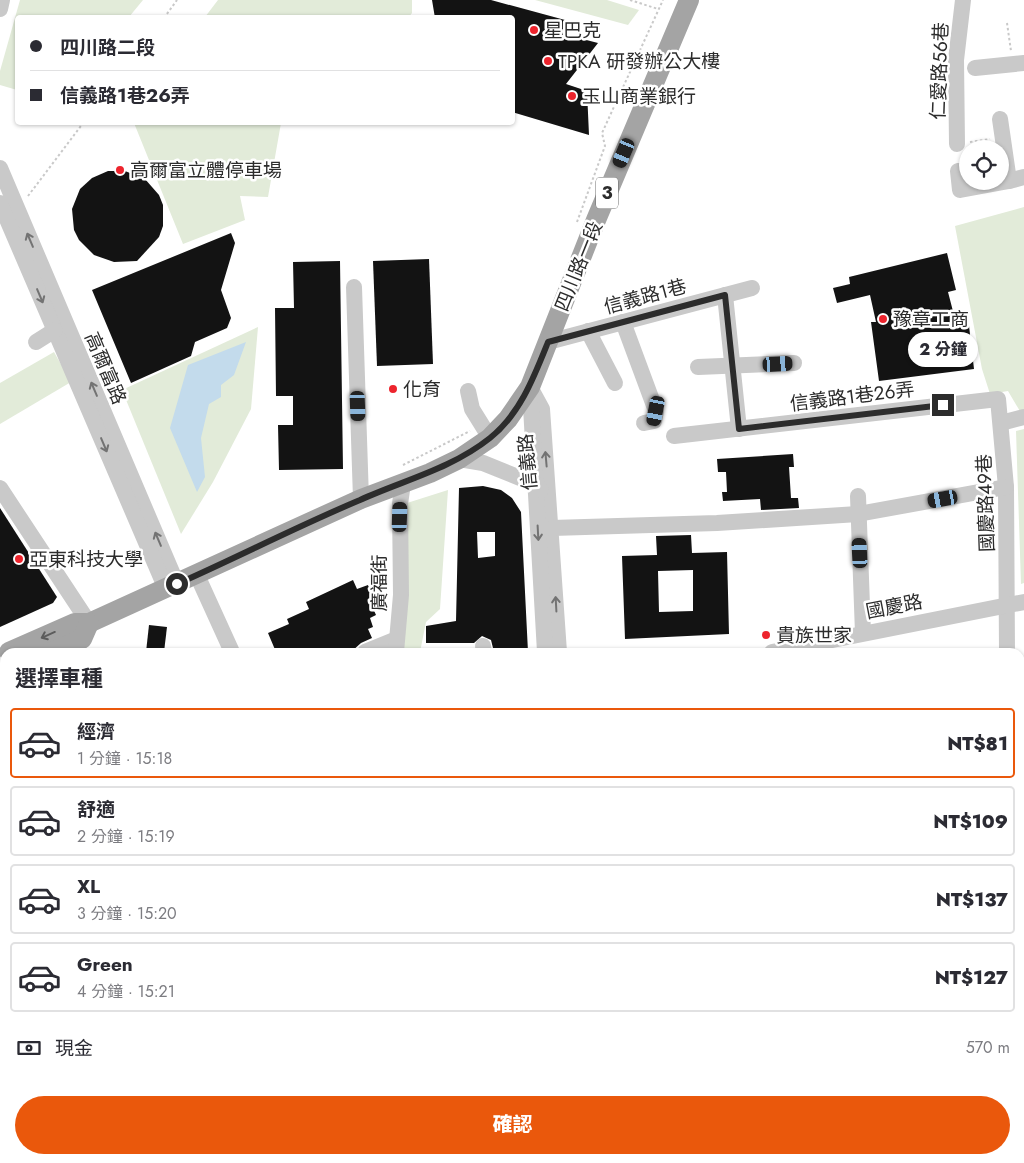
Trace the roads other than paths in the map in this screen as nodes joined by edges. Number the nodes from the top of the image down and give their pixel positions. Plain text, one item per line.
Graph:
1 (2, 0) edge
2 (689, 0) edge
3 (963, 0) edge
4 (0, 9) edge
5 (1018, 63) edge
6 (974, 68) dead end
7 (1000, 119) dead end
8 (957, 144) road end
9 (0, 168) edge
10 (958, 171) dead end
11 (1016, 179) edge
12 (0, 203) edge
13 (354, 287) dead end
14 (752, 288) dead end
15 (725, 295) junction
16 (623, 322) junction
17 (55, 330) junction
18 (588, 331) junction
19 (36, 342) dead end
20 (548, 342) junction
21 (794, 363) dead end
22 (732, 366) junction
23 (698, 368) dead end
24 (615, 383) dead end
25 (530, 387) junction
26 (468, 391) dead end
27 (998, 399) joint
28 (1024, 417) edge
29 (644, 423) dead end
30 (1001, 423) junction
31 (739, 429) junction
32 (486, 431) junction
33 (674, 436) dead end
34 (458, 459) junction
35 (399, 476) junction
36 (535, 484) junction
37 (1006, 487) junction
38 (0, 488) edge
39 (858, 496) dead end
40 (361, 499) junction
41 (550, 508) junction
42 (858, 514) junction
43 (552, 528) junction
44 (197, 575) junction
45 (171, 586) junction
46 (1024, 602) edge
47 (1008, 605) junction
48 (90, 623) junction
49 (864, 633) junction
50 (396, 646) edge
51 (28, 648) edge
52 (61, 648) edge
53 (230, 648) edge
54 (545, 648) edge
55 (559, 648) edge
56 (791, 648) edge
57 (1007, 648) edge

1 - 4 street
2 - 20 main road, 四川路一段 / 3
3 - 8 street, 仁愛路56巷
5 - 6 street
7 - 11 street
45 -> 9 street, 高爾富路
10 - 11 street
12 -> 17 street, 高爾富路
13 - 40 street
14 - 15 street, 信義路1巷
15 - 16 street, 信義路1巷
15 - 22 street
16 - 18 street, 信義路1巷
16 - 29 street
17 - 19 street
17 -> 45 street, 高爾富路
18 - 20 street, 信義路1巷
18 - 24 street
20 - 25 main road, 四川路一段 / 3
21 - 22 street
22 - 23 street
22 - 31 street
25 - 32 main road, 四川路一段 / 3
25 - 36 street, 信義路
41 -> 25 street, 信義路
26 - 32 street
27 - 30 street, 國慶路49巷
27 - 31 street, 信義路1巷26弄
28 - 30 street
30 - 37 street, 國慶路49巷
31 - 33 street, 信義路1巷26弄
32 - 34 main road, 3
34 - 35 main road, 3
34 - 36 street
35 - 40 main road, 3
35 - 50 street, 廣福街
36 - 41 street
36 -> 54 street, 信義路
37 - 42 street
37 - 47 street, 國慶路49巷
38 - 48 street
39 - 42 street
40 - 44 main road, 3
41 - 43 street, 信義路
42 - 43 street
42 - 49 street
55 -> 43 street, 信義路
44 - 45 main road, 3
44 - 53 street
45 - 48 main road, 3
46 - 47 street, 國慶路
47 - 49 street, 國慶路
47 - 57 street, 國慶路49巷
48 -> 51 main road, 3
48 - 52 main road, 3
49 - 56 street, 國慶路

